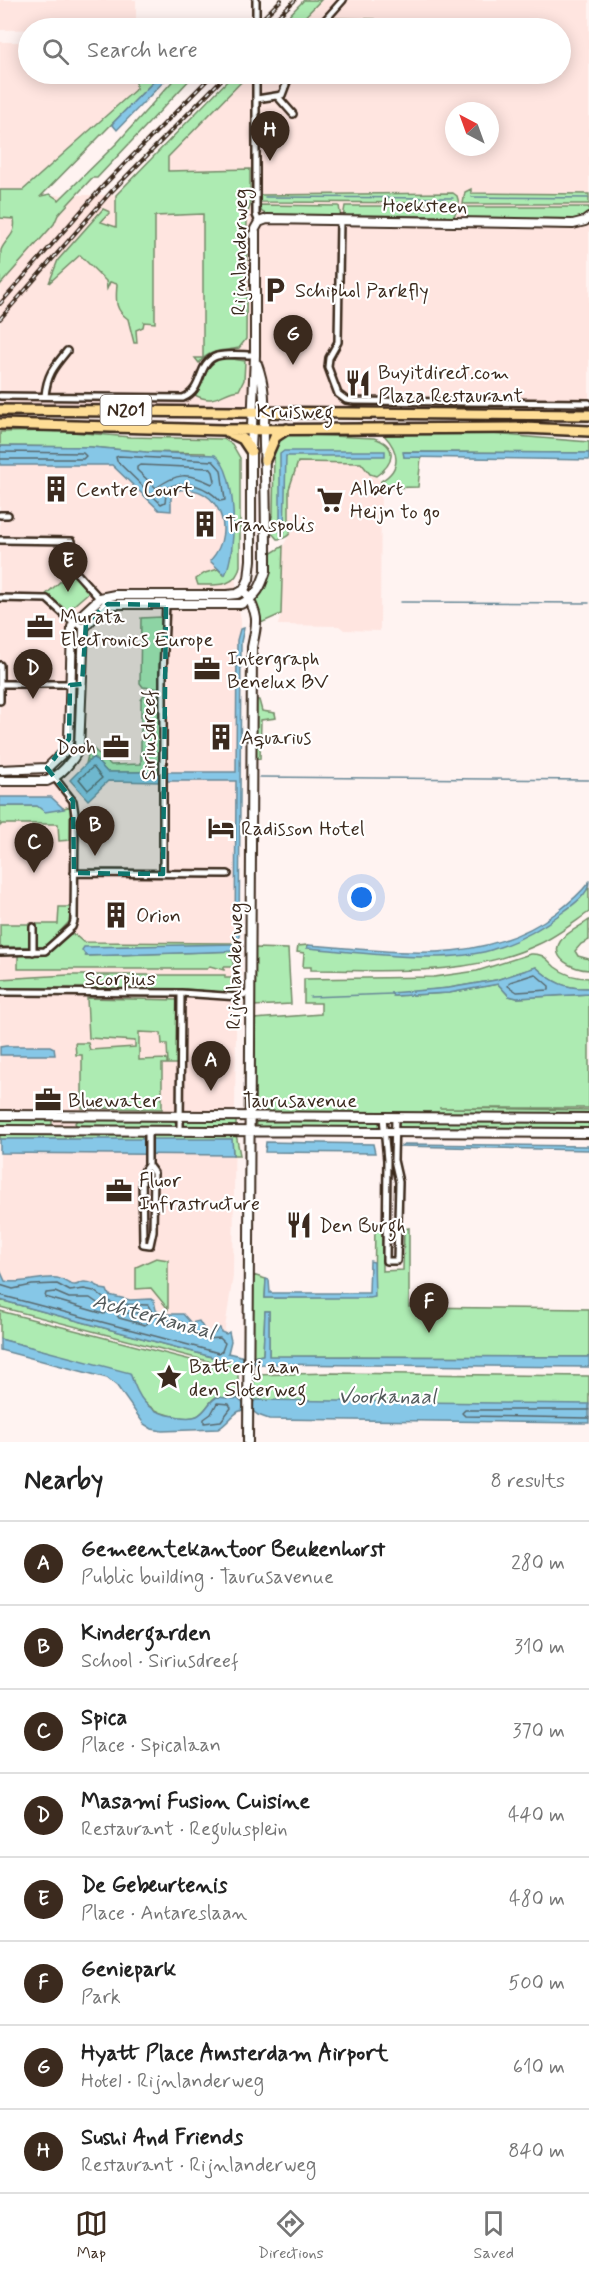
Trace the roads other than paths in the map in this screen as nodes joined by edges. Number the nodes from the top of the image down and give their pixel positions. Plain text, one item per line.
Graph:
1 (256, 0) edge
2 (343, 0) edge
3 (256, 18) edge
4 (327, 18) edge
5 (256, 84) edge
6 (287, 84) edge
7 (278, 97) junction
8 (257, 99) junction
9 (293, 114) dead end
10 (589, 218) edge
11 (340, 221) junction
12 (259, 222) junction
13 (67, 351) dead end
14 (255, 357) junction
15 (0, 396) edge
16 (45, 396) junction
17 (589, 403) edge
18 (0, 410) edge
19 (252, 412) junction
20 (265, 412) junction
21 (589, 415) edge
22 (0, 424) edge
23 (224, 429) junction
24 (252, 429) junction
25 (264, 429) junction
26 (287, 429) junction
27 (589, 431) edge
28 (251, 451) junction
29 (265, 460) junction
30 (0, 515) edge
31 (8, 515) dead end
32 (0, 540) edge
33 (243, 590) junction
34 (166, 595) junction
35 (0, 598) edge
36 (249, 600) junction
37 (102, 602) junction
38 (166, 605) junction
39 (74, 622) junction
40 (84, 628) junction
41 (0, 665) edge
42 (1, 684) edge
43 (81, 684) junction
44 (70, 685) junction
45 (0, 701) edge
46 (47, 768) junction
47 (0, 770) edge
48 (53, 778) junction
49 (0, 781) edge
50 (74, 873) junction
51 (163, 874) junction
52 (228, 874) dead end
53 (33, 927) dead end
54 (0, 952) edge
55 (33, 952) junction
56 (251, 991) junction
57 (0, 992) edge
58 (181, 993) junction
59 (239, 997) junction
60 (250, 1011) junction
61 (0, 1115) edge
62 (71, 1116) junction
63 (180, 1116) junction
64 (249, 1117) junction
65 (383, 1118) junction
66 (395, 1118) junction
67 (589, 1118) edge
68 (0, 1130) edge
69 (71, 1130) junction
70 (180, 1131) junction
71 (250, 1131) junction
72 (383, 1131) junction
73 (395, 1131) junction
74 (589, 1134) edge
75 (148, 1135) junction
76 (148, 1165) junction
77 (248, 1442) edge

1 - 3 street
2 - 4 street
5 - 8 street, Rijnlanderweg
6 - 7 street
7 - 8 street
7 - 9 street
8 - 12 street, Rijnlanderweg
10 - 11 street, Hoeksteen
11 - 12 street, Hoeksteen
11 - 17 street, Kruisweg
12 - 14 street, Rijnlanderweg
13 - 16 street
14 - 16 street
14 - 19 street, Rijnlanderweg
14 - 20 street, Rijnlanderweg
15 - 16 street
18 - 19 highway, Kruisweg / N201
19 - 20 highway, Kruisweg / N201
19 - 24 street, Rijnlanderweg
20 - 21 highway, Kruisweg / N201
20 - 25 street, Rijnlanderweg
22 - 23 highway, Kruisweg / N201
23 - 24 highway, Kruisweg / N201
23 - 28 highway
24 - 25 highway, Kruisweg / N201
24 - 28 street, Rijnlanderweg
25 - 26 highway, Kruisweg / N201
25 - 29 street, Rijnlanderweg
26 - 27 highway, Kruisweg / N201
26 - 29 highway
28 - 33 street, Rijnlanderweg
29 - 36 street, Rijnlanderweg
30 - 31 street
32 - 37 street
33 - 34 street
33 - 36 street, Rijnlanderweg
34 - 37 street
34 - 38 street, Siriusdreef
35 - 39 street
36 - 38 street
36 - 56 street, Rijnlanderweg
37 - 38 street
37 - 39 street
37 - 40 street
38 - 51 street, Siriusdreef
39 - 40 street
39 - 44 street
40 - 43 street
41 - 42 street
42 - 44 street
42 - 45 street
43 - 44 street
43 - 48 street
44 - 46 street
46 - 47 street
46 - 48 street
48 - 49 street
48 - 50 street
50 - 51 street
50 - 55 street
51 - 52 street
53 - 55 street
54 - 55 street
56 - 59 street
56 - 60 street, Rijnlanderweg
57 - 58 street, Scorpius
58 - 59 street, Scorpius
58 - 63 street
59 - 60 street
60 - 64 street, Rijnlanderweg
61 - 62 street, Taurusavenue
62 - 63 street, Taurusavenue
62 - 69 street
63 - 64 street, Taurusavenue
63 - 70 street
64 - 65 street, Taurusavenue
64 - 71 street, Rijnlanderweg
65 - 66 street, Taurusavenue
65 - 72 street, Taurusavenue
66 - 67 street, Taurusavenue
66 - 73 street, Taurusavenue
68 - 69 street, Taurusavenue
69 - 75 street, Taurusavenue
70 - 71 street, Taurusavenue
70 - 75 street, Taurusavenue
71 - 72 street, Taurusavenue
71 - 77 street, Rijnlanderweg
72 - 73 street, Taurusavenue
72 - 73 street, Taurusavenue
73 - 74 street, Taurusavenue
75 - 76 street
76 - 76 street

